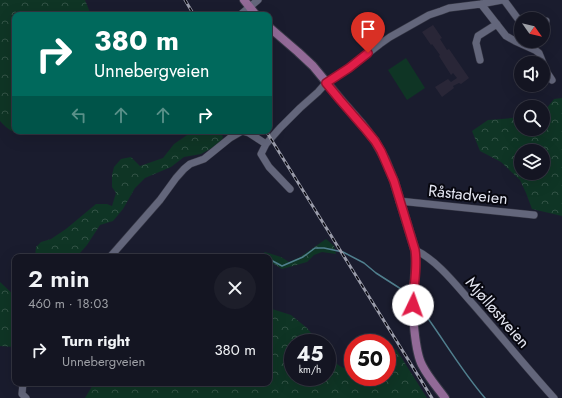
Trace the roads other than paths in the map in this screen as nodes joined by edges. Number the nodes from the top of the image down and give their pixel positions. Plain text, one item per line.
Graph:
1 (244, 0) edge
2 (258, 0) edge
3 (503, 0) edge
4 (481, 4) junction
5 (249, 7) junction
6 (243, 12) edge
7 (253, 12) edge
8 (514, 14) edge
9 (497, 24) junction
10 (272, 30) edge
11 (540, 56) edge
12 (480, 60) dead end
13 (550, 77) edge
14 (552, 80) dead end
15 (326, 83) junction
16 (238, 134) edge
17 (251, 134) edge
18 (266, 144) junction
19 (290, 189) dead end
20 (399, 201) junction
21 (534, 215) dead end
22 (415, 250) junction
23 (113, 254) edge
24 (23, 386) edge
25 (26, 398) edge
26 (445, 398) edge
27 (554, 398) edge

1 - 5 main road
2 - 5 street
3 - 4 street
3 - 8 street
4 - 9 street
4 - 15 street
5 - 6 street
5 - 7 main road
9 - 11 street
9 - 12 street
10 - 15 main road
13 - 14 street
15 - 18 street
15 - 20 main road
16 - 23 street
17 - 18 street
18 - 19 street
20 - 21 street, Råstadveien
20 - 22 main road
22 - 26 main road
22 - 27 street, Mjølløstveien
24 - 25 street

